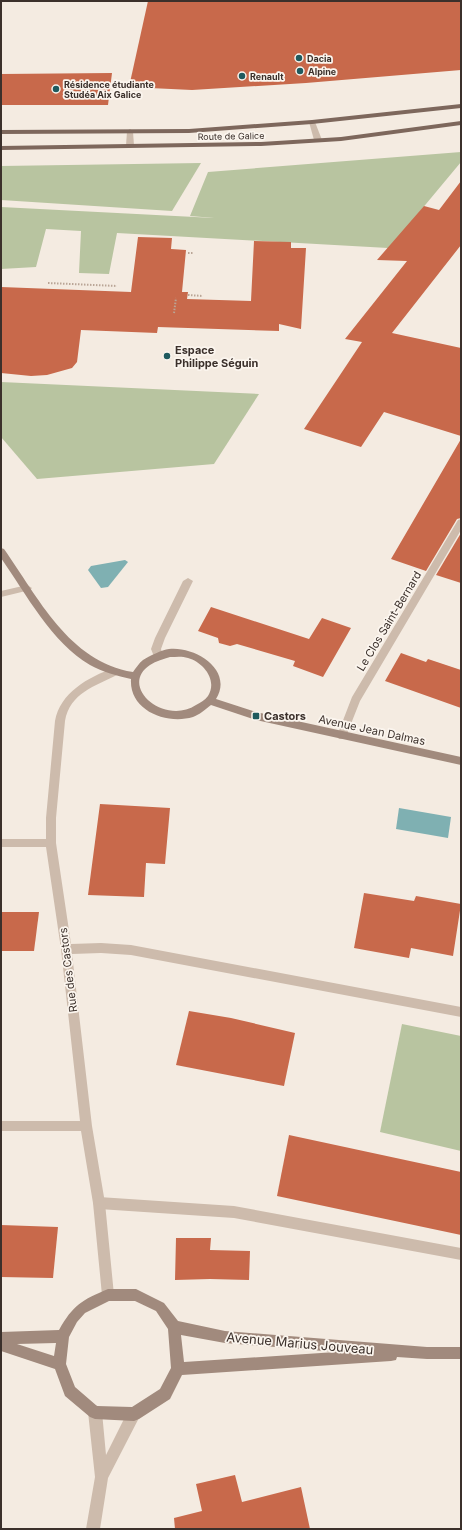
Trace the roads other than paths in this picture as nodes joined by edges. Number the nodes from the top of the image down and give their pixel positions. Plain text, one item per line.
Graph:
1 (461, 106) edge
2 (312, 122) junction
3 (461, 123) edge
4 (130, 131) junction
5 (1, 132) edge
6 (318, 140) junction
7 (130, 146) junction
8 (1, 148) edge
9 (461, 522) edge
10 (1, 551) edge
11 (188, 581) dead end
12 (27, 588) junction
13 (1, 594) edge
14 (158, 656) junction
15 (114, 672) junction
16 (136, 676) junction
17 (210, 701) junction
18 (342, 736) junction
19 (461, 761) edge
20 (1, 843) edge
21 (50, 843) junction
22 (66, 949) junction
23 (461, 1012) edge
24 (1, 1126) edge
25 (86, 1126) junction
26 (99, 1203) junction
27 (461, 1254) edge
28 (108, 1295) junction
29 (174, 1327) junction
30 (63, 1336) junction
31 (1, 1338) edge
32 (1, 1345) edge
33 (427, 1353) junction
34 (461, 1354) edge
35 (60, 1364) junction
36 (178, 1369) junction
37 (95, 1412) junction
38 (134, 1414) junction
39 (102, 1477) junction
40 (93, 1529) edge

1 - 2 main road, Route de Galice
2 - 4 main road, Route de Galice
2 - 6 street
3 - 6 main road, Route de Galice
4 - 5 main road, Route de Galice
4 - 7 street
6 - 7 main road, Route de Galice
7 - 8 main road, Route de Galice
9 - 18 street, Le Clos Saint-Bernard
10 - 12 street
11 - 14 street
12 - 13 street
12 - 15 street
14 - 16 street
14 - 17 street
15 - 16 street
15 - 21 street, Rue des Castors
16 - 17 street
17 - 18 street, Avenue Jean Dalmas
18 - 19 street, Avenue Jean Dalmas
20 - 21 street
21 - 22 street, Rue des Castors
22 - 23 street
22 - 25 street, Rue des Castors
24 - 25 street
25 - 26 street, Rue des Castors
26 - 27 street
26 - 28 street, Rue des Castors
28 - 29 street
28 - 30 street
29 - 33 street, Avenue Marius Jouveau
29 - 36 street
30 - 31 street
30 - 35 street
32 - 35 street
33 - 34 street, Avenue Marius Jouveau
33 - 36 street, Avenue Marius Jouveau
35 - 37 street
36 - 38 street
37 - 38 street
37 - 39 street
38 - 39 street
39 - 40 street

